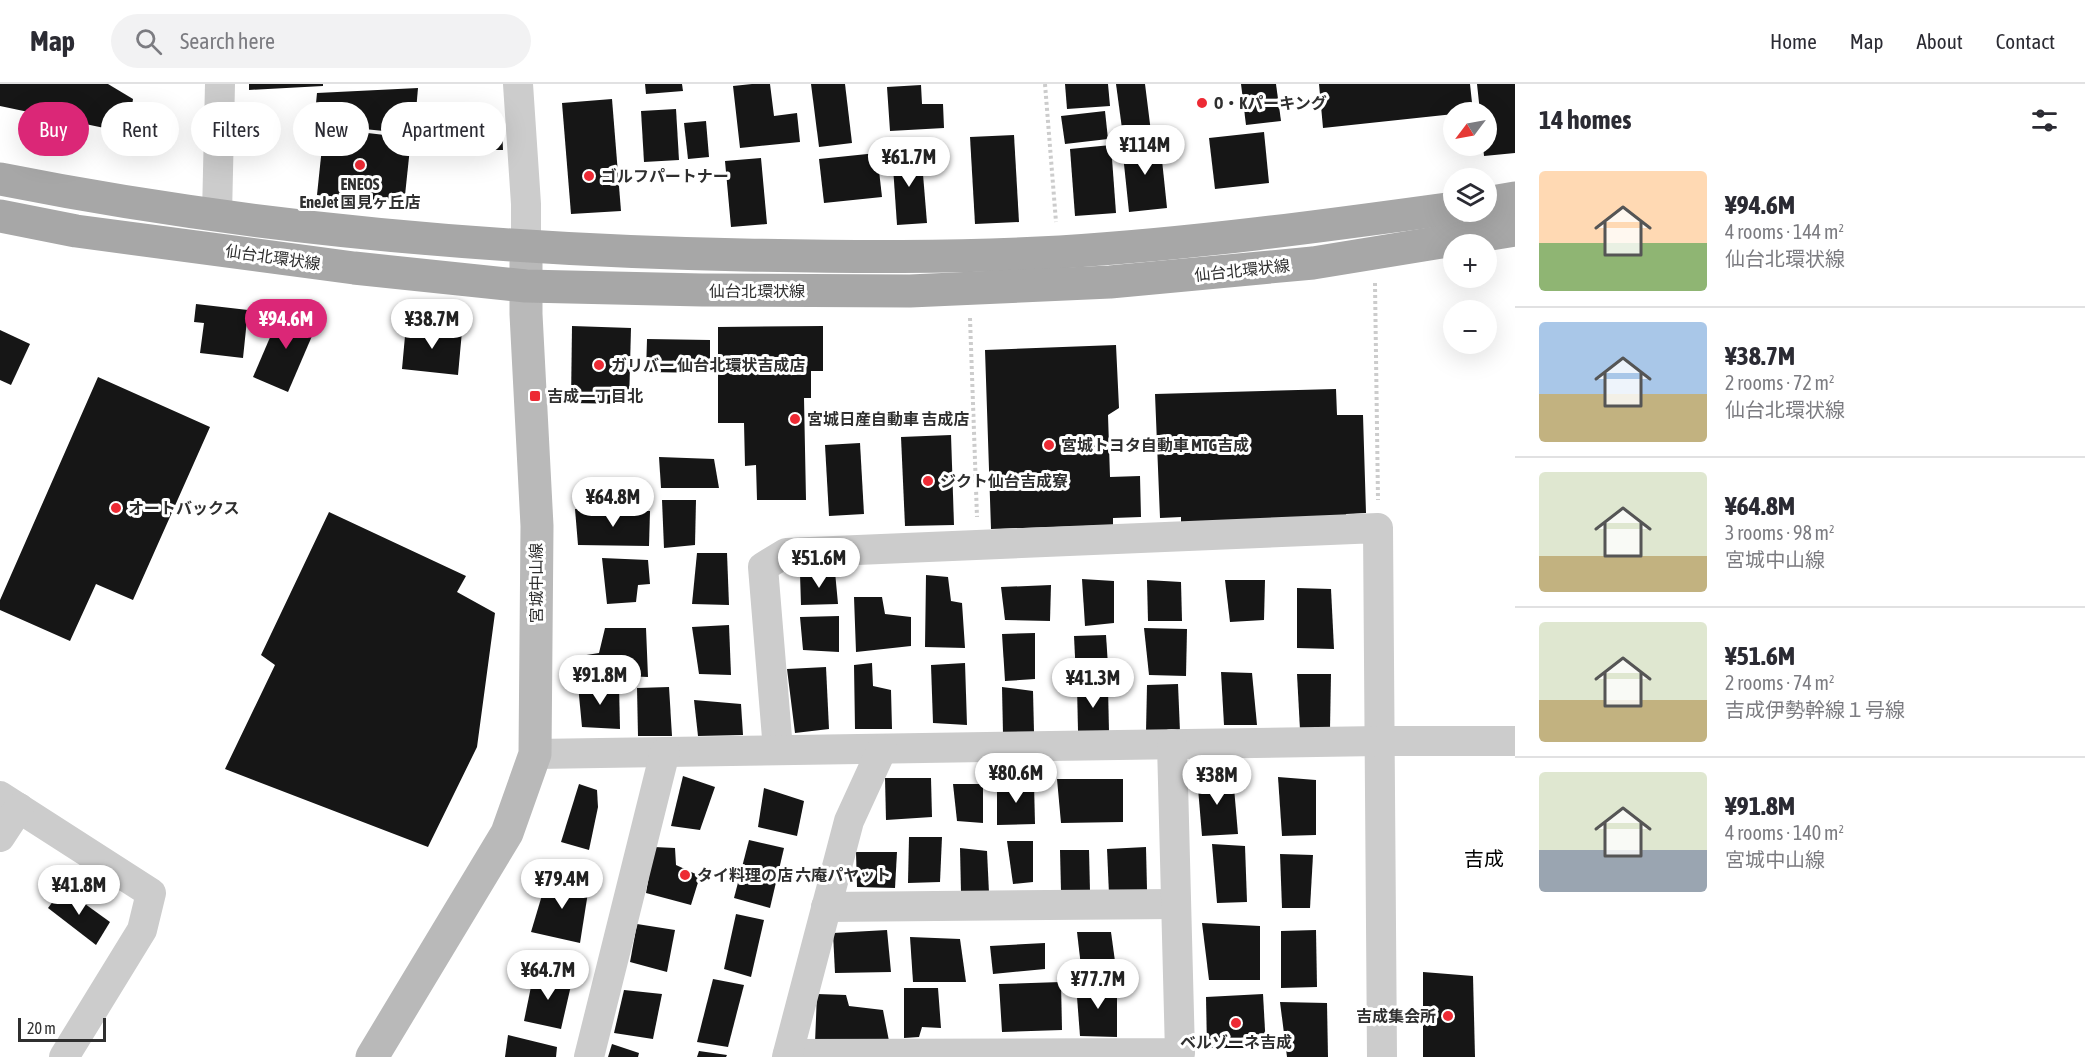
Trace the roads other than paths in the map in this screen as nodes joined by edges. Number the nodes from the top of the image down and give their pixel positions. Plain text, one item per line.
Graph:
1 (220, 84) edge
2 (518, 84) edge
3 (0, 179) edge
4 (1515, 198) edge
5 (1497, 201) edge
6 (1443, 210) edge
7 (217, 215) junction
8 (0, 216) edge
9 (1515, 230) edge
10 (526, 247) junction
11 (526, 286) junction
12 (1379, 741) junction
13 (1515, 741) edge
14 (1172, 744) junction
15 (882, 749) junction
16 (778, 750) junction
17 (665, 752) junction
18 (535, 754) junction
19 (10, 802) edge
20 (0, 837) edge
21 (1176, 904) junction
22 (826, 906) junction
23 (788, 1055) edge
24 (64, 1057) edge
25 (372, 1057) edge
26 (589, 1057) edge
27 (1382, 1057) edge

1 - 7 street
2 - 10 street
3 - 7 main road, 仙台北環状線
4 - 5 main road
6 - 10 main road, 仙台北環状線
7 - 10 main road, 仙台北環状線
8 - 11 main road, 仙台北環状線
9 - 11 main road, 仙台北環状線
10 - 11 street, 宮城中山線
11 - 18 street, 宮城中山線
12 - 13 street
12 - 14 street
12 - 16 street
12 - 27 street
14 - 15 street
14 - 21 street
15 - 16 street
15 - 22 street
16 - 17 street
17 - 18 street
17 - 26 street
18 - 25 street, 宮城中山線
19 - 20 street
19 - 24 street
21 - 22 street
21 - 23 street
22 - 23 street

